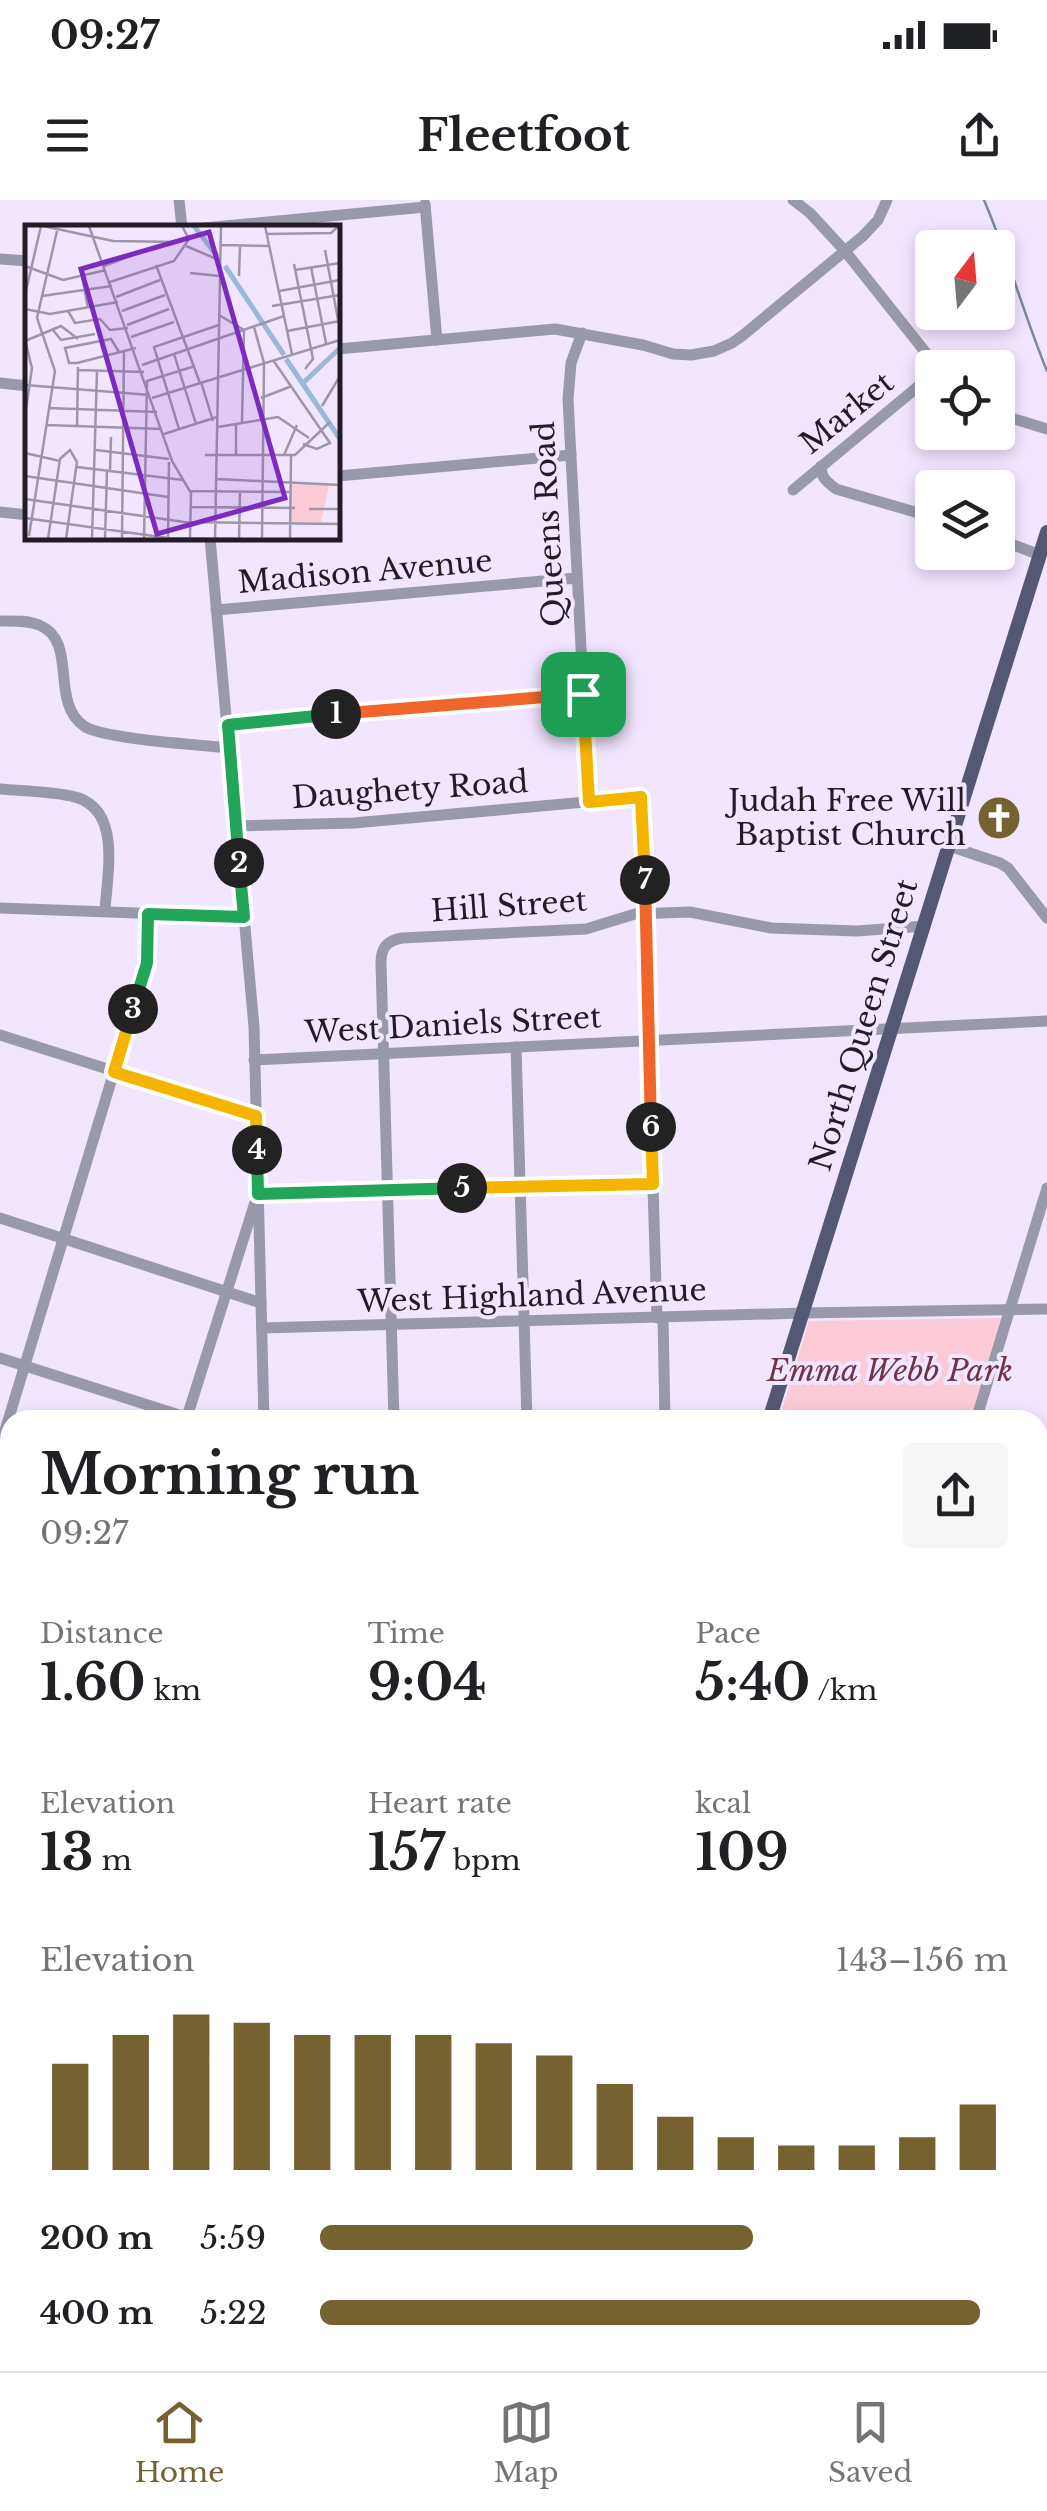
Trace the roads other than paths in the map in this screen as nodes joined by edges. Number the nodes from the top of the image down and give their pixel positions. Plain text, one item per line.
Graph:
1 (180, 200) edge
2 (793, 200) edge
3 (887, 200) edge
4 (425, 204) edge
5 (810, 206) edge
6 (182, 225) edge
7 (232, 225) edge
8 (844, 251) junction
9 (0, 259) edge
10 (25, 261) edge
11 (582, 333) junction
12 (437, 340) junction
13 (340, 349) edge
14 (924, 350) edge
15 (0, 383) edge
16 (25, 386) edge
17 (915, 389) edge
18 (1015, 420) edge
19 (1047, 430) edge
20 (571, 455) junction
21 (820, 466) junction
22 (340, 476) edge
23 (793, 490) dead end
24 (0, 512) edge
25 (915, 512) edge
26 (25, 515) edge
27 (1047, 532) edge
28 (210, 540) edge
29 (1015, 545) edge
30 (1040, 555) junction
31 (577, 578) junction
32 (216, 610) junction
33 (0, 621) edge
34 (583, 694) junction
35 (228, 725) junction
36 (230, 748) junction
37 (0, 788) edge
38 (589, 802) junction
39 (236, 826) junction
40 (950, 846) junction
41 (0, 908) edge
42 (106, 911) junction
43 (646, 913) junction
44 (148, 914) junction
45 (244, 917) junction
46 (1047, 918) edge
47 (925, 926) junction
48 (1047, 1021) edge
49 (893, 1028) junction
50 (0, 1035) edge
51 (649, 1040) junction
52 (516, 1047) junction
53 (385, 1054) junction
54 (254, 1060) junction
55 (114, 1072) junction
56 (256, 1116) junction
57 (653, 1184) junction
58 (520, 1186) junction
59 (1047, 1188) edge
60 (389, 1190) junction
61 (258, 1194) junction
62 (0, 1218) edge
63 (64, 1239) junction
64 (226, 1291) junction
65 (262, 1303) junction
66 (1047, 1309) edge
67 (1010, 1310) junction
68 (803, 1313) junction
69 (660, 1318) junction
70 (524, 1321) junction
71 (391, 1324) junction
72 (262, 1328) junction
73 (0, 1358) edge
74 (25, 1366) junction
75 (11, 1410) edge
76 (161, 1410) edge
77 (192, 1410) edge
78 (264, 1410) edge
79 (394, 1410) edge
80 (527, 1410) edge
81 (665, 1410) edge
82 (772, 1410) edge
83 (979, 1410) edge

1 - 6 street
2 - 5 street
3 - 8 street
4 - 7 street
4 - 12 street
5 - 8 street
8 - 11 street
8 - 14 street
9 - 10 street
11 - 12 street
11 - 20 street, Queens Road
12 - 13 street
15 - 16 street
17 - 21 street, Market
18 - 19 street
20 - 22 street
20 - 31 street, Queens Road
21 - 23 street, Market
21 - 25 street
24 - 26 street
27 - 30 main road, North Queen Street
28 - 32 street
29 - 30 street
30 - 40 main road, North Queen Street
31 - 32 street, Madison Avenue
31 - 34 street, Queens Road
32 - 35 street
33 - 36 street
34 - 35 street
34 - 38 street, Queens Road
35 - 36 street
36 - 39 street
37 - 42 street
38 - 39 street, Daughety Road
38 - 43 street
39 - 45 street
40 - 46 street
40 - 47 main road, North Queen Street
41 - 42 street
42 - 44 street
43 - 47 street, Hill Street
43 - 51 street
43 - 53 street, Hill Street
44 - 45 street
44 - 55 street
45 - 54 street
47 - 49 main road, North Queen Street
48 - 49 street, West Daniels Street
49 - 51 street, West Daniels Street
49 - 68 main road, North Queen Street
50 - 55 street
51 - 52 street, West Daniels Street
51 - 57 street
52 - 53 street, West Daniels Street
52 - 58 street
53 - 54 street, West Daniels Street
53 - 60 street
54 - 56 street
55 - 56 street
55 - 63 street
56 - 61 street
57 - 58 street
57 - 69 street
58 - 60 street
58 - 70 street
59 - 67 street
60 - 61 street
60 - 71 street
61 - 64 street
61 - 65 street
62 - 63 street
63 - 64 street
63 - 74 street
64 - 65 street
64 - 77 street
65 - 72 street
66 - 67 street, West Highland Avenue
67 - 68 street, West Highland Avenue
67 - 83 street
68 - 69 street, West Highland Avenue
68 - 82 main road, North Queen Street
69 - 70 street, West Highland Avenue
69 - 81 street
70 - 71 street, West Highland Avenue
70 - 80 street
71 - 72 street, West Highland Avenue
71 - 79 street
72 - 78 street
73 - 74 street
74 - 75 street
74 - 76 street

